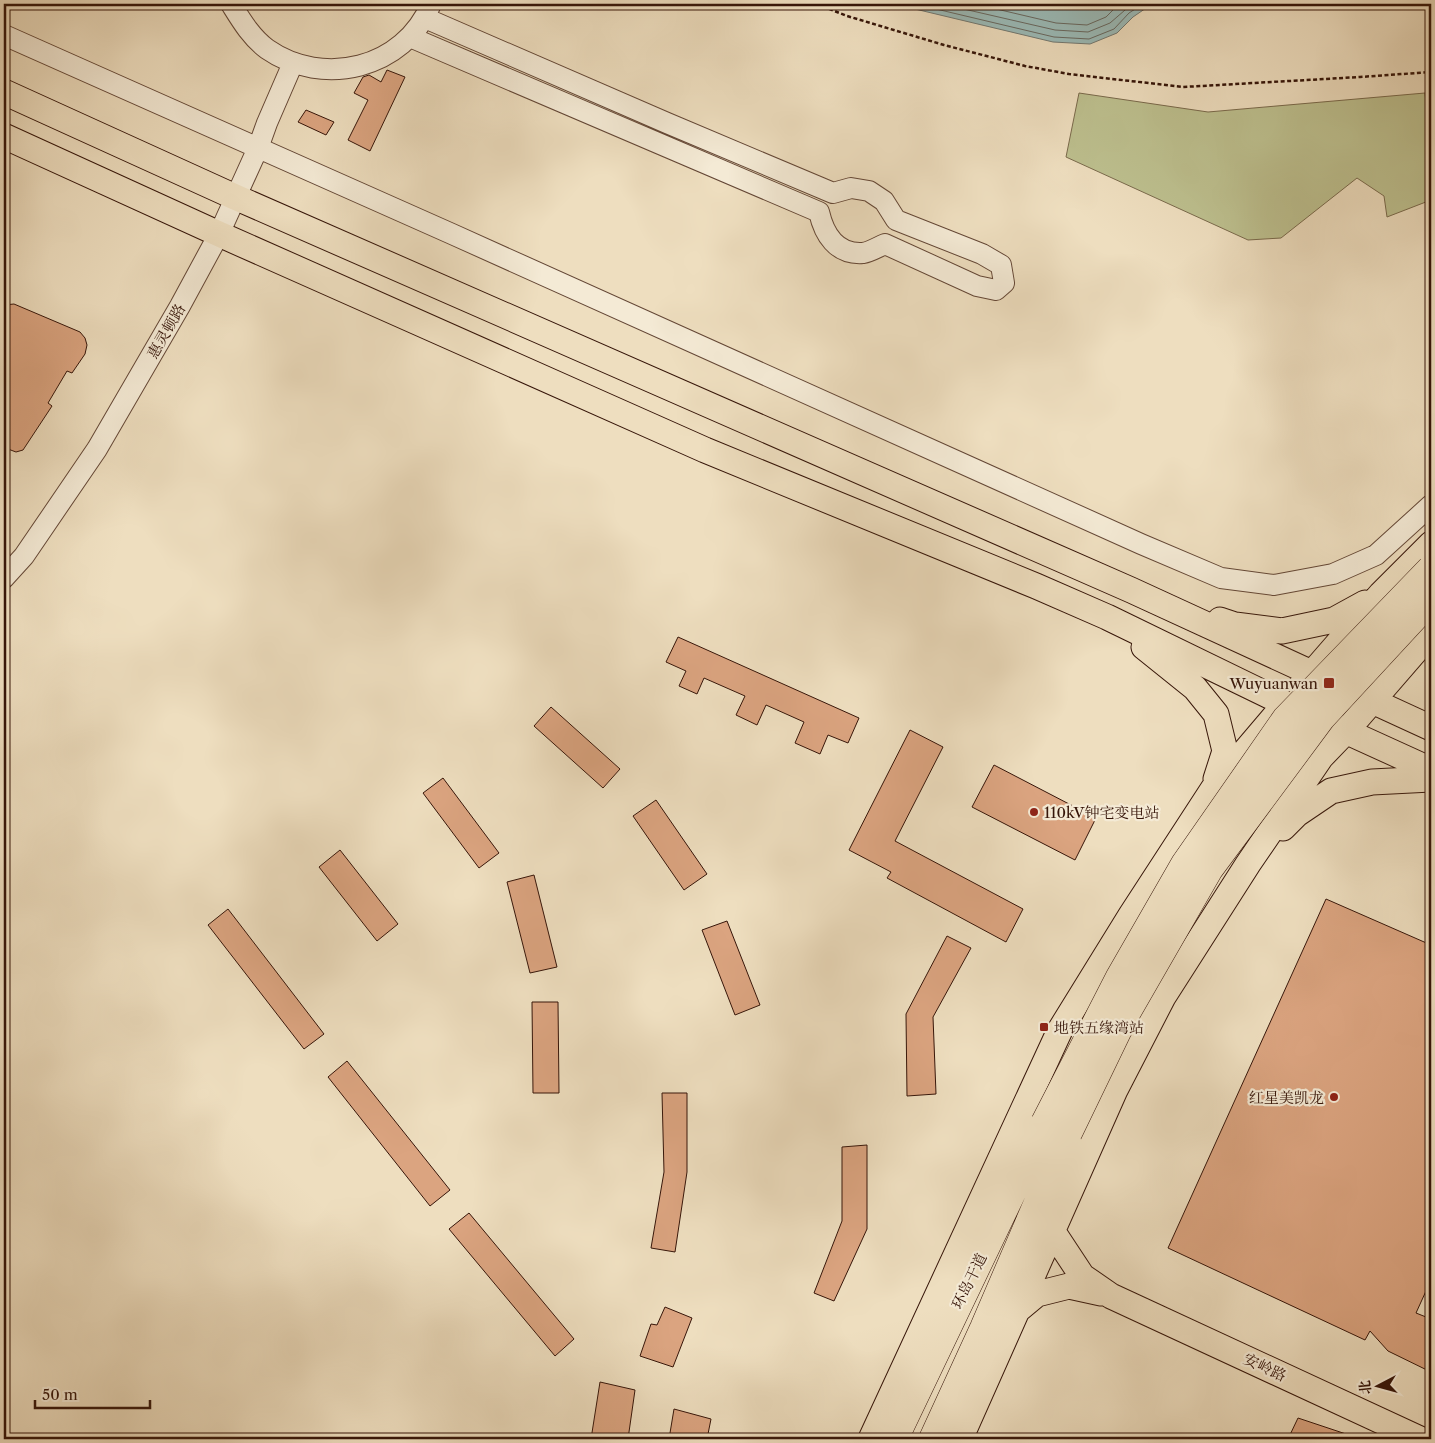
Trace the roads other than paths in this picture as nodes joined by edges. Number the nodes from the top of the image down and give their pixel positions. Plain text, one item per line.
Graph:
1 (231, 4) edge
2 (428, 11) edge
3 (4, 35) edge
4 (410, 37) junction
5 (293, 63) junction
6 (4, 92) edge
7 (4, 136) edge
8 (258, 148) junction
9 (235, 197) junction
10 (219, 234) junction
11 (1431, 505) edge
12 (1431, 544) edge
13 (1431, 569) edge
14 (4, 578) edge
15 (1131, 590) junction
16 (1381, 594) junction
17 (1431, 599) edge
18 (1107, 617) junction
19 (1431, 633) edge
20 (1312, 674) junction
21 (1372, 702) junction
22 (1286, 704) junction
23 (1431, 728) edge
24 (1347, 730) junction
25 (1431, 770) edge
26 (1431, 778) edge
27 (1213, 789) junction
28 (1248, 864) junction
29 (1057, 1128) junction
30 (1053, 1232) junction
31 (1111, 1296) junction
32 (1018, 1310) junction
33 (871, 1439) edge
34 (894, 1439) edge
35 (933, 1439) edge
36 (960, 1439) edge
37 (1420, 1439) edge

1 - 5 street
2 - 4 street
2 - 4 street
3 - 8 street
4 - 5 street
5 - 8 street, 惠灵顿路
6 - 9 main road
7 - 10 main road
8 - 9 street, 惠灵顿路
8 - 11 street
9 - 10 street, 惠灵顿路
9 - 15 main road
10 - 14 street, 惠灵顿路
10 - 18 main road
12 - 16 main road
13 - 29 highway, bridge
15 - 16 main road
15 - 20 main road
16 - 20 main road
17 - 29 highway, bridge
18 - 22 main road
18 - 27 main road
19 - 21 main road
20 - 21 main road
20 - 22 main road
21 - 23 main road
21 - 24 main road
22 - 24 main road
22 - 27 main road
24 - 25 main road
24 - 28 main road
26 - 28 main road
27 - 33 main road
28 - 30 main road
29 - 34 highway, 环岛干道
29 - 35 highway, 环岛干道
30 - 31 main road
30 - 32 main road
31 - 32 main road
31 - 37 main road, 安岭路
32 - 36 main road

